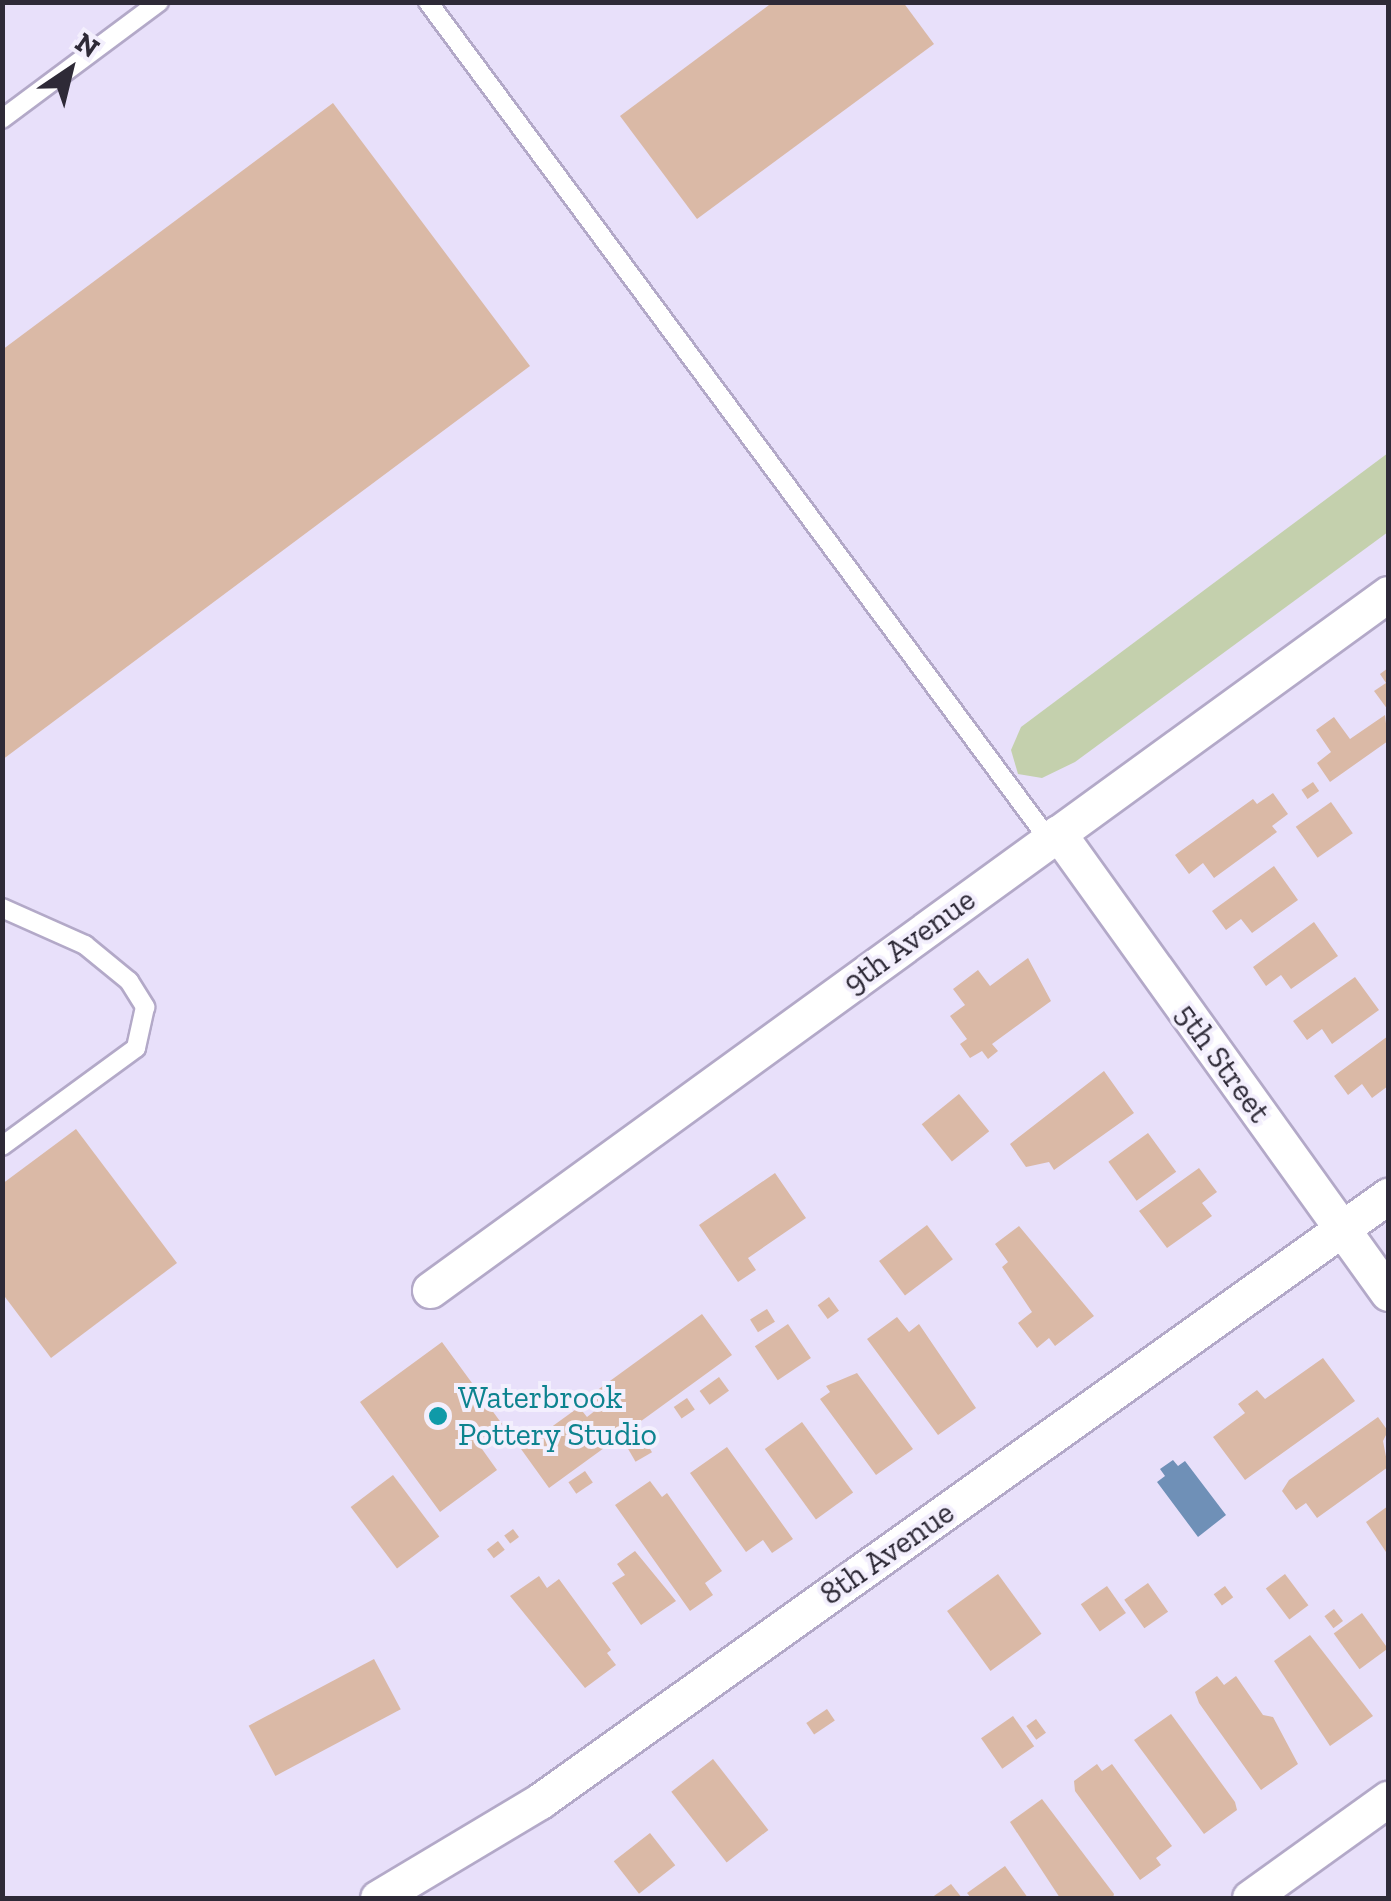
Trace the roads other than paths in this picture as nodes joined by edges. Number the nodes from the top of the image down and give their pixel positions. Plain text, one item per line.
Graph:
1 (159, 2) edge
2 (428, 2) edge
3 (2, 119) edge
4 (1388, 594) edge
5 (1053, 836) junction
6 (2, 908) edge
7 (2, 1146) edge
8 (1388, 1196) edge
9 (1343, 1229) junction
10 (430, 1290) dead end
11 (1388, 1292) edge
12 (1388, 1799) edge
13 (378, 1898) edge
14 (1250, 1898) edge

1 - 3 lane
2 - 5 lane
4 - 5 street, 9th Avenue
5 - 9 street, 5th Street
5 - 10 street, 9th Avenue
6 - 7 lane
8 - 9 street, 8th Avenue
9 - 11 street, 5th Street
9 - 13 street, 8th Avenue
12 - 14 street

